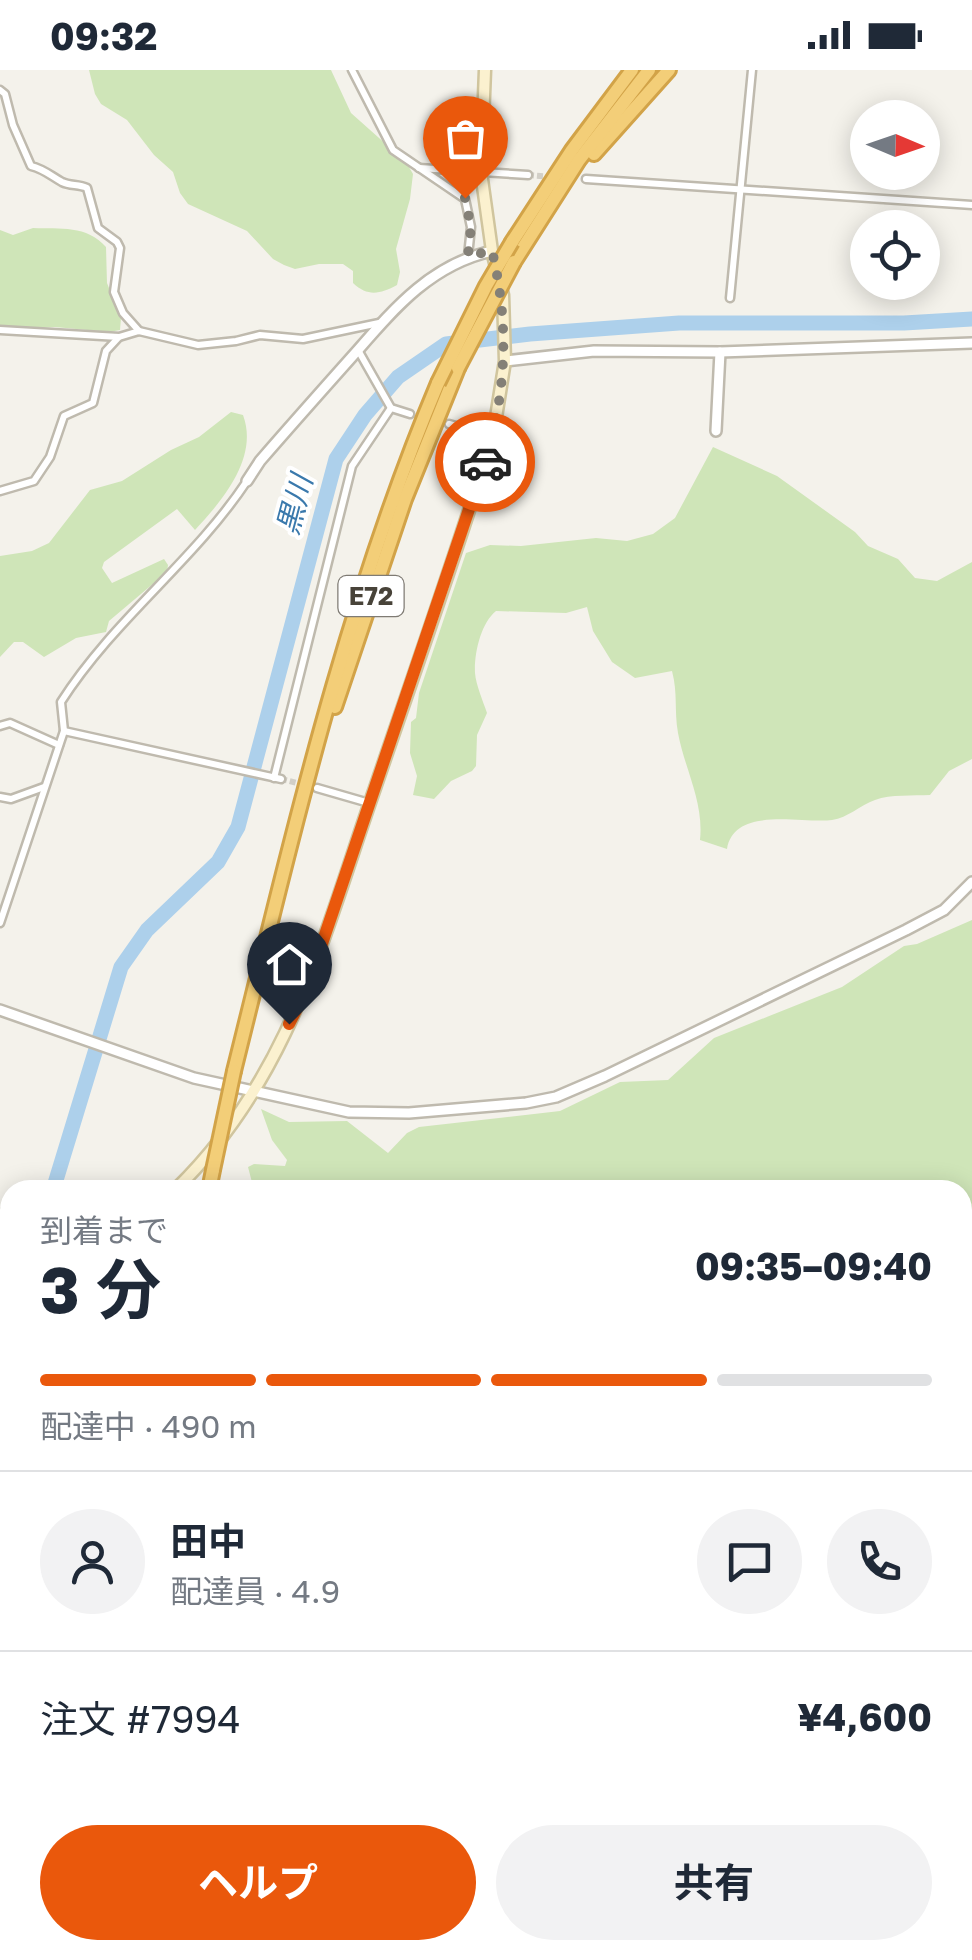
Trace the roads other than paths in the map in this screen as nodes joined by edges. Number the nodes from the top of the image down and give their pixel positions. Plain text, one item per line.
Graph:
1 (352, 70) edge
2 (485, 70) edge
3 (624, 70) edge
4 (632, 70) edge
5 (649, 70) edge
6 (668, 70) edge
7 (752, 70) edge
8 (0, 90) edge
9 (416, 168) junction
10 (481, 172) junction
11 (528, 175) tunnel mouth
12 (586, 178) dead end
13 (738, 189) junction
14 (545, 190) junction
15 (972, 205) edge
16 (517, 245) junction
17 (492, 251) junction
18 (468, 256) junction
19 (730, 298) dead end
20 (379, 323) junction
21 (0, 330) edge
22 (139, 331) junction
23 (119, 337) junction
24 (972, 343) edge
25 (358, 350) junction
26 (720, 352) junction
27 (504, 361) junction
28 (391, 408) junction
29 (410, 414) dead end
30 (449, 424) dead end
31 (716, 431) dead end
32 (493, 436) junction
33 (247, 480) joint
34 (0, 491) edge
35 (0, 726) edge
36 (64, 731) junction
37 (59, 745) junction
38 (44, 788) junction
39 (318, 788) tunnel mouth
40 (0, 796) edge
41 (370, 802) junction
42 (296, 828) junction
43 (972, 882) edge
44 (0, 923) edge
45 (0, 1010) edge
46 (256, 1092) junction
47 (184, 1180) edge
48 (210, 1180) edge

1 - 9 street
2 - 10 main road
3 - 14 highway
4 - 14 highway, E72
5 - 16 highway, E72
6 - 16 highway
7 - 13 street
8 - 22 street
9 - 10 street
9 - 18 street
10 - 11 street
10 - 17 main road
12 - 13 street
13 - 15 street
13 - 19 street
14 - 16 highway, E72
16 - 42 highway, E72, bridge
16 - 42 highway, E72, bridge
17 - 18 street
17 - 27 main road
18 - 20 street
20 - 22 street
20 - 25 street
21 - 23 street
22 - 23 street
23 - 34 street
24 - 26 street
25 - 28 street
25 - 33 street
26 - 27 street
26 - 31 street
27 - 32 main road
28 - 29 street
28 - 36 street
30 - 32 street
32 - 41 main road
33 - 36 street
35 - 37 street
36 - 37 street
37 - 38 street
38 - 40 street
38 - 44 street
39 - 41 street
41 - 46 main road
42 - 48 highway, E72, bridge
43 - 46 street
45 - 46 street
46 - 47 main road

